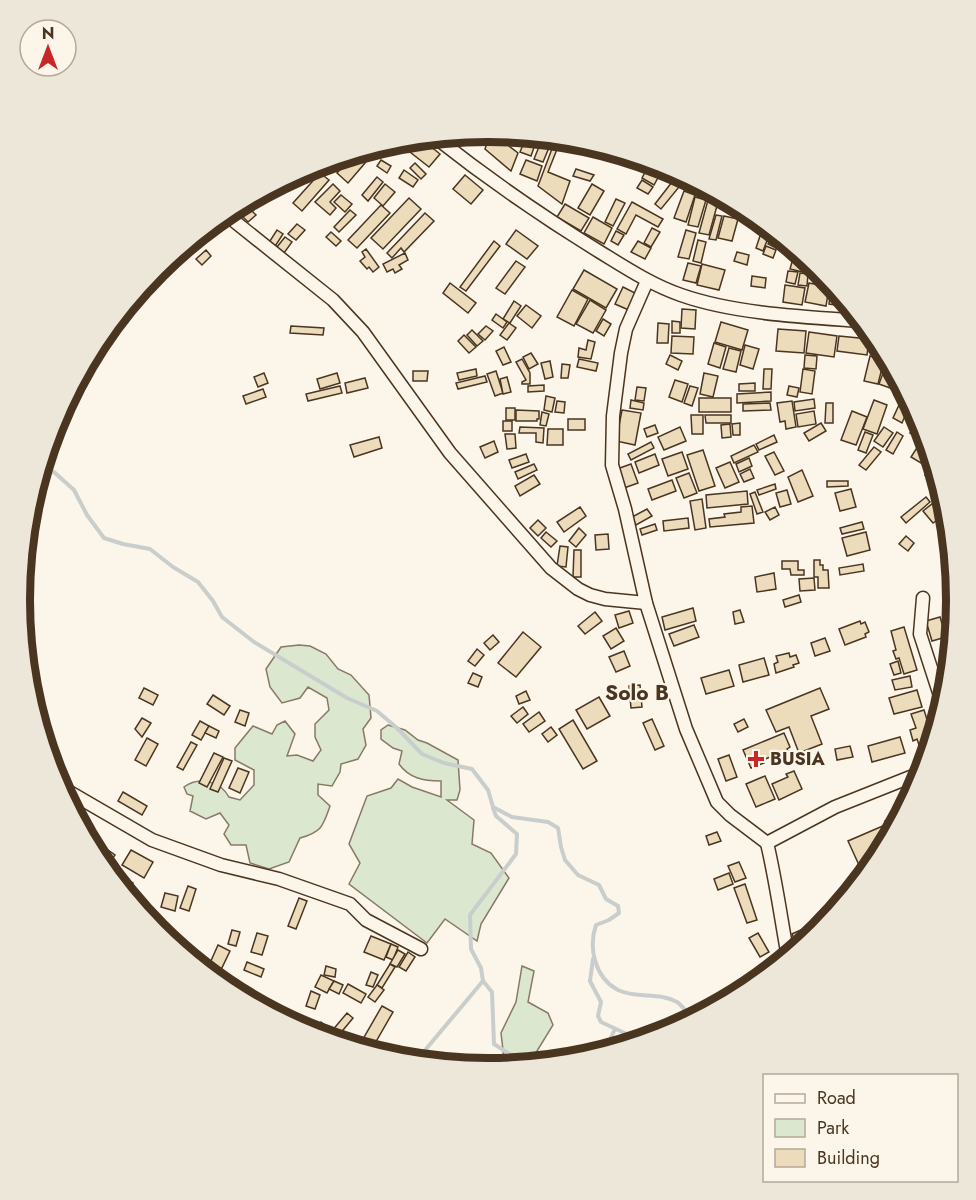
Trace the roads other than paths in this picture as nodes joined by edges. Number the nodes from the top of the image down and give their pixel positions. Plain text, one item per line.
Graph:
1 (444, 144) edge
2 (233, 220) edge
3 (647, 281) junction
4 (850, 320) edge
5 (922, 598) dead end
6 (646, 603) junction
7 (937, 687) edge
8 (910, 777) edge
9 (73, 794) edge
10 (767, 843) junction
11 (786, 947) edge
12 (421, 949) dead end

1 - 3 street
2 - 6 street
3 - 4 street
3 - 6 street
5 - 7 street
6 - 10 street
8 - 10 street
9 - 12 street
10 - 11 street

